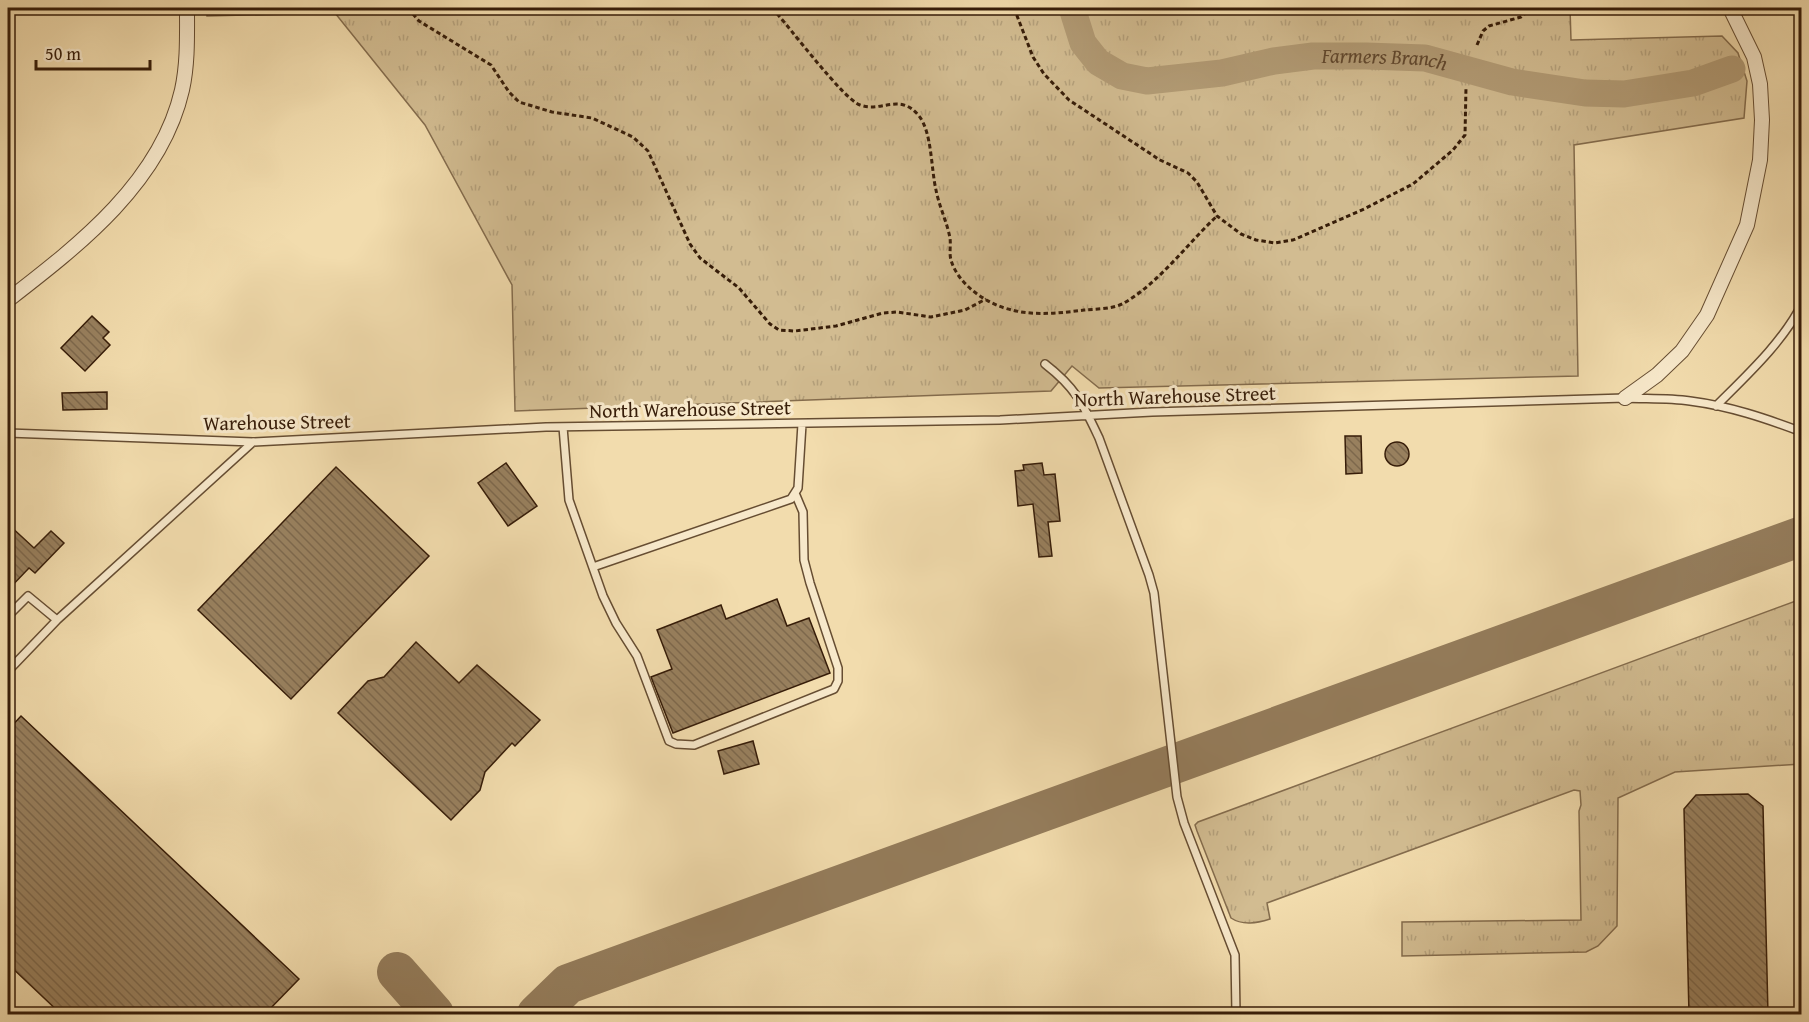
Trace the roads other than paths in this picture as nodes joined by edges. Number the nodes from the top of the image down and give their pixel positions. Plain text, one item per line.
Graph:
1 (187, 8) edge
2 (1730, 8) edge
3 (8, 300) edge
4 (1802, 304) edge
5 (1045, 364) dead end
6 (1625, 398) junction
7 (1716, 406) junction
8 (1089, 416) junction
9 (802, 424) junction
10 (546, 427) joint
11 (563, 427) junction
12 (1802, 432) edge
13 (8, 433) edge
14 (253, 442) junction
15 (795, 493) junction
16 (593, 567) junction
17 (8, 616) edge
18 (57, 621) junction
19 (8, 671) edge
20 (1236, 1014) edge

1 - 3 street
2 - 6 street
4 - 7 lane
5 - 8 lane
6 - 7 lane, North Warehouse Street
6 - 8 lane, North Warehouse Street
7 - 12 lane, North Warehouse Street
8 - 9 lane, North Warehouse Street
8 - 20 lane
9 - 11 lane, North Warehouse Street
9 - 15 lane
10 - 11 lane, North Warehouse Street
10 - 14 lane, Warehouse Street
11 - 16 lane
13 - 14 lane, Warehouse Street
14 - 18 lane
15 - 16 lane
15 - 16 lane
17 - 18 lane
18 - 19 lane

